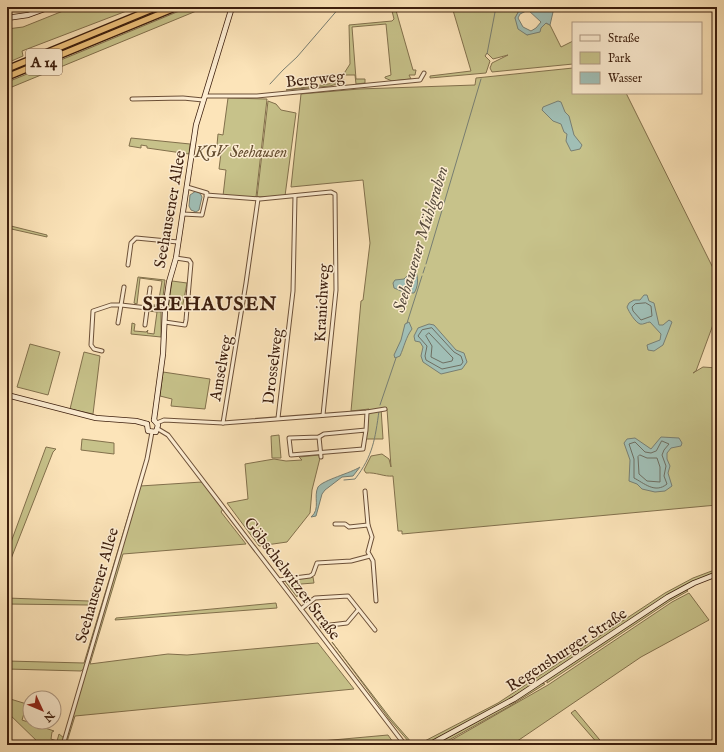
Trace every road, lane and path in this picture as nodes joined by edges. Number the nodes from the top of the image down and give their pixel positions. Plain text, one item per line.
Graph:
1 (50, 7) edge
2 (157, 7) edge
3 (177, 7) edge
4 (232, 7) edge
5 (7, 18) edge
6 (7, 69) edge
7 (424, 73) dead end
8 (7, 77) edge
9 (204, 98) junction
10 (132, 99) dead end
11 (187, 187) junction
12 (206, 195) junction
13 (295, 196) junction
14 (258, 199) junction
15 (183, 214) junction
16 (178, 242) junction
17 (176, 258) junction
18 (128, 265) dead end
19 (124, 287) dead end
20 (150, 288) dead end
21 (121, 304) junction
22 (147, 307) junction
23 (165, 310) junction
24 (165, 322) junction
25 (118, 324) dead end
26 (145, 325) dead end
27 (102, 351) dead end
28 (7, 395) edge
29 (385, 409) dead end
30 (367, 412) junction
31 (323, 414) junction
32 (278, 418) junction
33 (156, 422) junction
34 (223, 423) junction
35 (147, 424) junction
36 (158, 429) junction
37 (366, 430) junction
38 (152, 432) junction
39 (319, 437) junction
40 (321, 455) junction
41 (365, 491) dead end
42 (335, 524) dead end
43 (368, 525) junction
44 (370, 556) junction
45 (717, 574) edge
46 (279, 580) junction
47 (376, 600) dead end
48 (301, 609) junction
49 (358, 610) junction
50 (322, 626) dead end
51 (374, 630) dead end
52 (63, 745) edge
53 (405, 745) edge
54 (429, 745) edge

1 - 5 street
2 - 6 highway, A 14
3 - 8 highway, A 14
4 - 9 street, Seehausener Allee
7 - 9 street, Bergweg
9 - 10 street
9 - 11 street, Seehausener Allee
11 - 12 street
11 - 15 street, Seehausener Allee
12 - 14 street
12 - 15 street
13 - 14 street
13 - 31 street, Kranichweg
13 - 32 street, Drosselweg
14 - 34 street, Amselweg
15 - 16 street, Seehausener Allee
16 - 17 street, Seehausener Allee
16 - 18 street
17 - 23 street, Seehausener Allee
17 - 24 street
19 - 21 street
20 - 22 street
21 - 22 street
21 - 25 street
21 - 27 street
22 - 23 street
22 - 26 street
23 - 24 street, Seehausener Allee
24 - 33 street, Seehausener Allee
28 - 35 street
29 - 30 street
30 - 31 street
30 - 37 street
31 - 32 street
32 - 34 street
33 - 34 street
33 - 35 street
33 - 36 street
35 - 38 street
36 - 38 street
36 - 46 street, Göbschelwitzer Straße
37 - 39 street
37 - 40 street
38 - 52 street, Seehausener Allee
39 - 40 street
39 - 40 street
41 - 43 street
42 - 43 street
43 - 44 street
44 - 46 street
44 - 47 street
45 - 54 street, Regensburger Straße
46 - 48 street, Göbschelwitzer Straße
48 - 49 street
48 - 53 street, Göbschelwitzer Straße
49 - 50 street
49 - 51 street

